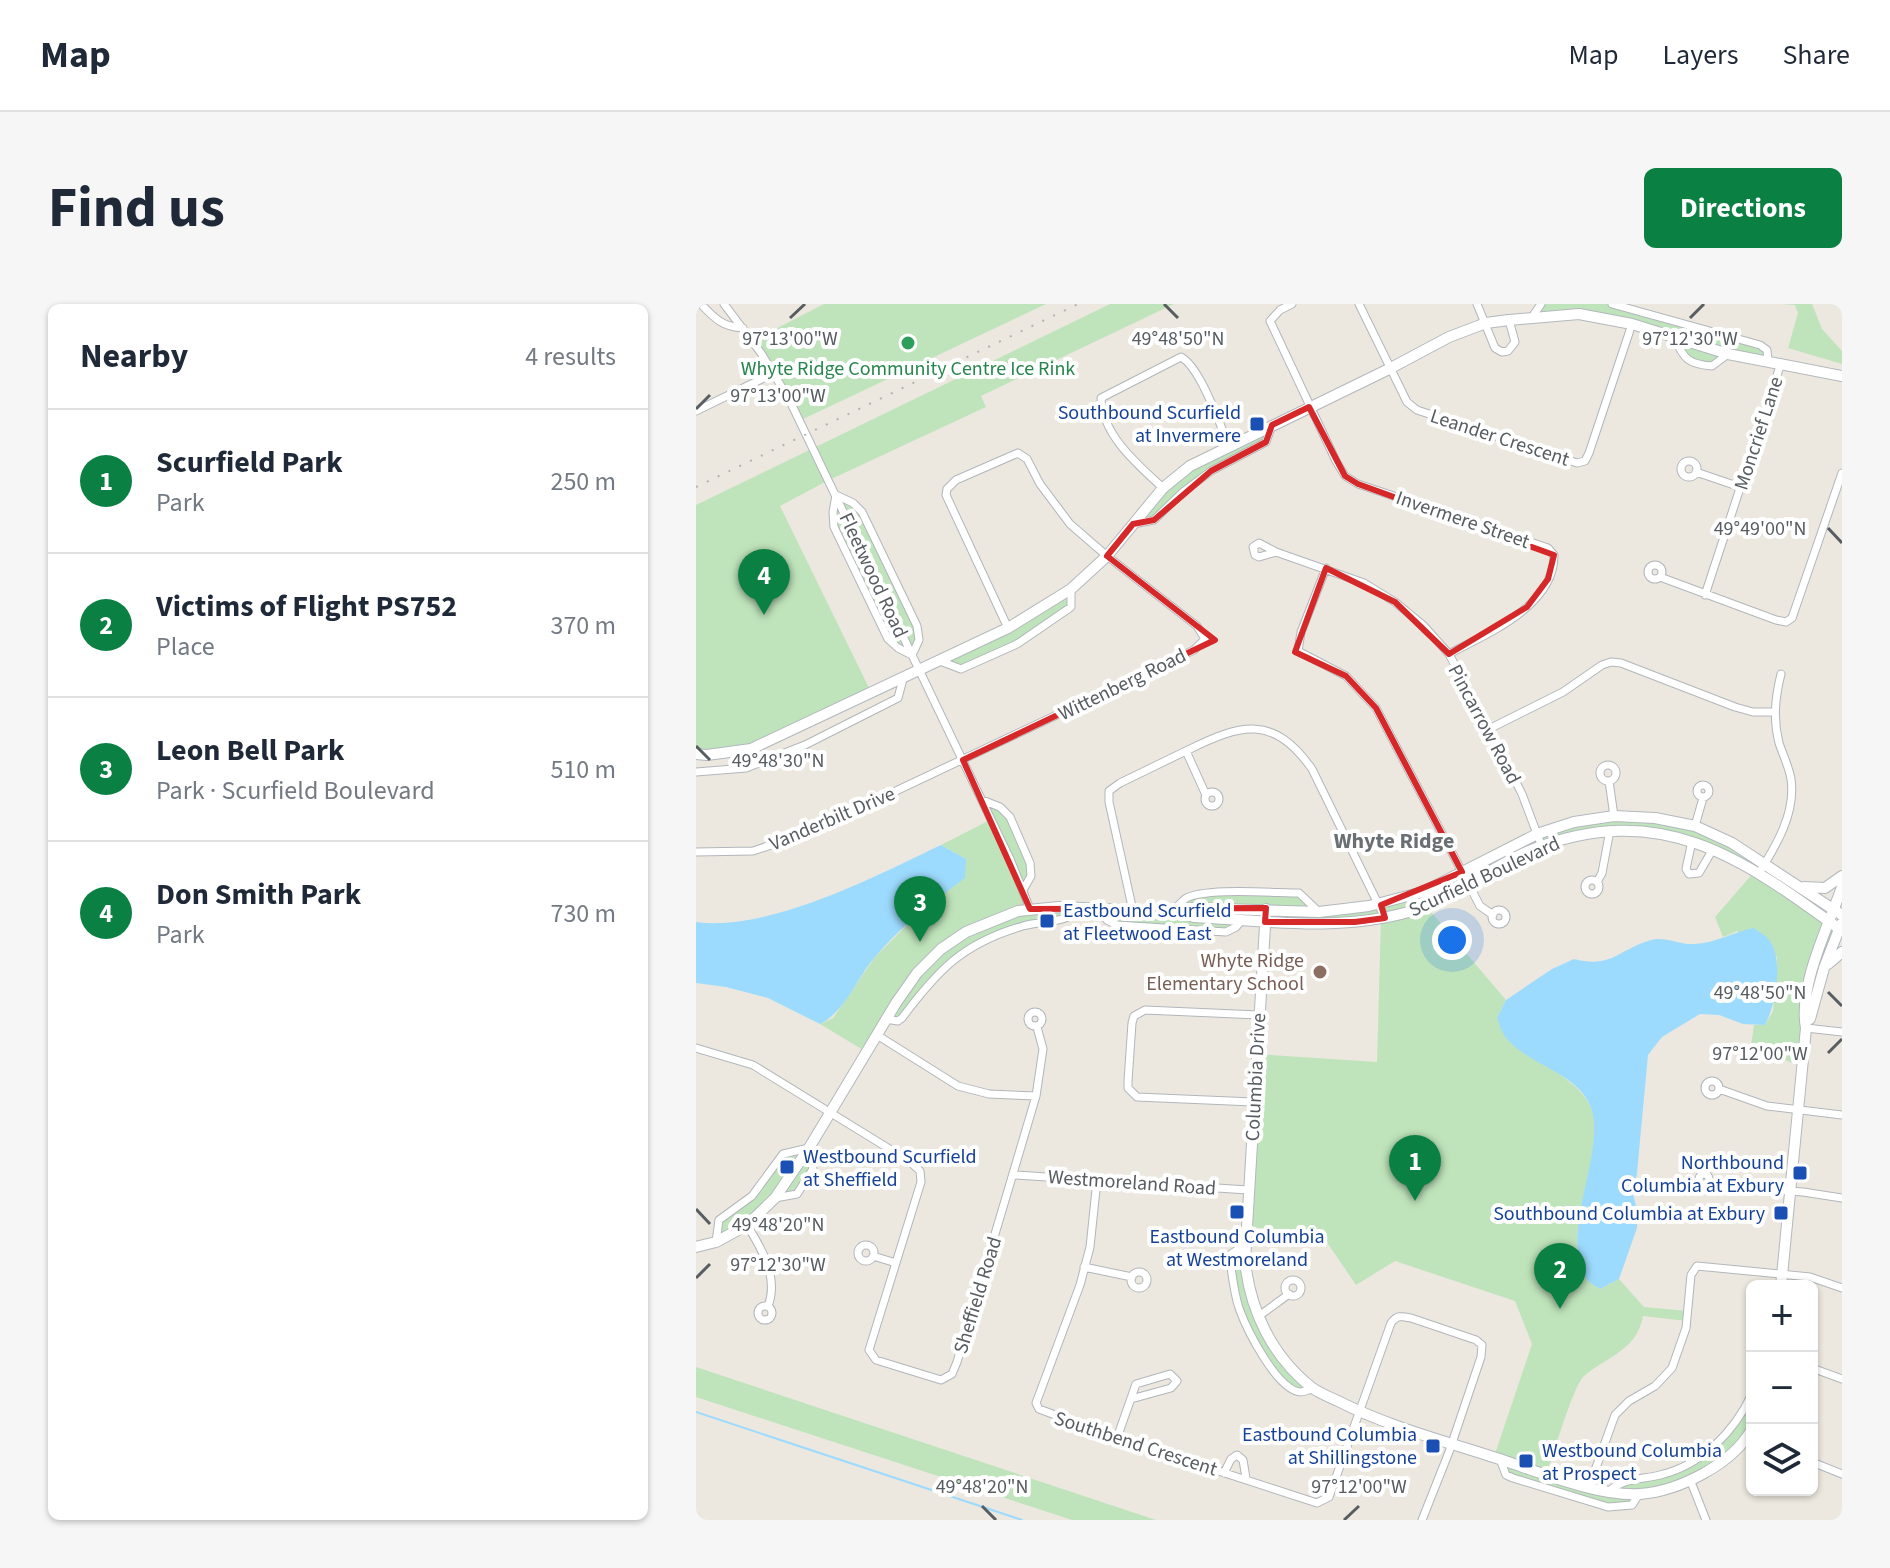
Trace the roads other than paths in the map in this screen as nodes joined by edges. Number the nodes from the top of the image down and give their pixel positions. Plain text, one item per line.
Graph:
1 (701, 304) edge
2 (1292, 304) edge
3 (1359, 304) edge
4 (1477, 304) edge
5 (1541, 304) edge
6 (1612, 304) edge
7 (727, 305) edge
8 (1532, 317) junction
9 (1509, 320) junction
10 (1486, 323) junction
11 (1632, 324) junction
12 (743, 328) junction
13 (1675, 339) junction
14 (1728, 354) junction
15 (1768, 361) junction
16 (1781, 363) junction
17 (1389, 369) junction
18 (774, 373) junction
19 (1842, 376) edge
20 (1309, 407) junction
21 (696, 411) edge
22 (1272, 425) junction
23 (1229, 445) junction
24 (1696, 472) dead end
25 (1842, 473) edge
26 (1740, 487) junction
27 (1163, 488) junction
28 (836, 495) junction
29 (1133, 524) junction
30 (1276, 552) dead end
31 (1107, 556) junction
32 (1326, 568) junction
33 (1660, 577) dead end
34 (1071, 589) junction
35 (1705, 595) junction
36 (1008, 628) junction
37 (1449, 654) junction
38 (912, 655) junction
39 (940, 661) junction
40 (919, 671) junction
41 (1781, 674) dead end
42 (903, 679) junction
43 (1774, 712) junction
44 (1489, 729) junction
45 (1186, 751) junction
46 (696, 754) edge
47 (963, 760) junction
48 (696, 772) edge
49 (1609, 781) dead end
50 (1206, 795) dead end
51 (1703, 798) dead end
52 (982, 800) junction
53 (1614, 816) junction
54 (1695, 826) junction
55 (1610, 830) junction
56 (1537, 834) junction
57 (1692, 841) junction
58 (1542, 847) junction
59 (1713, 848) junction
60 (696, 852) edge
61 (1762, 868) junction
62 (1462, 872) junction
63 (1842, 876) edge
64 (1597, 882) dead end
65 (1468, 884) junction
66 (1800, 886) junction
67 (1842, 887) edge
68 (1023, 890) junction
69 (1381, 905) junction
70 (1030, 909) junction
71 (1081, 909) junction
72 (1098, 909) junction
73 (1266, 909) junction
74 (1133, 911) junction
75 (1176, 912) junction
76 (1319, 912) junction
77 (1838, 912) edge
78 (1493, 915) dead end
79 (1385, 918) junction
80 (1242, 920) junction
81 (1829, 921) junction
82 (1265, 922) junction
83 (1841, 927) edge
84 (1842, 952) edge
85 (1824, 968) junction
86 (1258, 1015) junction
87 (885, 1019) junction
88 (1037, 1027) dead end
89 (1806, 1028) junction
90 (1842, 1032) edge
91 (877, 1035) junction
92 (696, 1048) edge
93 (1719, 1089) dead end
94 (1036, 1096) junction
95 (1253, 1102) junction
96 (1797, 1111) junction
97 (829, 1114) junction
98 (1842, 1115) edge
99 (809, 1148) junction
100 (1015, 1175) junction
101 (1097, 1180) junction
102 (1709, 1181) dead end
103 (1248, 1190) junction
104 (1789, 1191) junction
105 (1842, 1198) edge
106 (747, 1225) junction
107 (716, 1242) junction
108 (1245, 1245) junction
109 (696, 1247) edge
110 (873, 1256) dead end
111 (896, 1263) junction
112 (1084, 1267) junction
113 (1782, 1274) junction
114 (1132, 1277) dead end
115 (1782, 1280) edge
116 (1842, 1288) edge
117 (1289, 1294) dead end
118 (768, 1306) dead end
119 (1259, 1316) junction
120 (1818, 1370) edge
121 (1842, 1379) edge
122 (1313, 1389) junction
123 (1131, 1399) junction
124 (1746, 1404) edge
125 (1360, 1413) junction
126 (1117, 1438) junction
127 (1746, 1438) edge
128 (1452, 1443) junction
129 (1500, 1459) junction
130 (1818, 1464) edge
131 (1224, 1473) junction
132 (1842, 1474) edge
133 (1246, 1478) junction
134 (1691, 1482) junction
135 (1589, 1487) junction
136 (1608, 1492) junction
137 (1639, 1494) junction
138 (1422, 1520) edge
139 (1706, 1520) edge

1 - 12 street
2 - 20 street
3 - 17 street
4 - 10 street
5 - 8 street
6 - 15 street
7 - 12 street, Fleetwood Road
8 - 9 street
8 - 11 street
9 - 10 street
9 - 10 street
10 - 17 street
11 - 13 street
11 - 17 street, Leander Crescent
12 - 18 street, Fleetwood Road
13 - 14 street
13 - 14 street
14 - 15 street
15 - 16 street
16 - 19 street
16 - 26 street, Moncrief Lane
17 - 20 street
18 - 21 street
18 - 28 street, Fleetwood Road
20 - 22 street
20 - 37 street, Invermere Street
22 - 23 street
22 - 29 street
23 - 27 street
23 - 27 street
24 - 26 street
25 - 35 street
26 - 35 street, Moncrief Lane
27 - 29 street
28 - 38 street, Fleetwood Road
28 - 38 street, Fleetwood Road
28 - 38 street, Fleetwood Road
29 - 31 street
30 - 32 street, Pincarrow Road
31 - 34 street
31 - 36 street
31 - 47 street, Wittenberg Road
32 - 37 street, Pincarrow Road
32 - 62 street
33 - 35 street
34 - 36 street
34 - 39 street
36 - 39 street
37 - 44 street, Pincarrow Road
38 - 40 street, Fleetwood Road
39 - 40 street
40 - 42 street
40 - 47 street, Fleetwood Road
41 - 43 street
42 - 46 street
42 - 48 street
43 - 44 street
43 - 61 street
44 - 56 street, Pincarrow Road
45 - 50 street
45 - 69 street
45 - 74 street
47 - 52 street, Fleetwood Road
47 - 60 street, Vanderbilt Drive
49 - 53 street
51 - 54 street
52 - 68 street, Fleetwood Road
52 - 68 street, Fleetwood Road
53 - 54 street, Scurfield Boulevard
53 - 56 street, Scurfield Boulevard
54 - 61 street, Scurfield Boulevard
55 - 57 street, Scurfield Boulevard
55 - 58 street, Scurfield Boulevard
55 - 64 street
56 - 58 street, Pincarrow Road
56 - 62 street, Scurfield Boulevard
57 - 59 street, Scurfield Boulevard
57 - 59 street
58 - 65 street, Scurfield Boulevard
59 - 61 street, Scurfield Boulevard
61 - 66 street, Scurfield Boulevard
61 - 81 street, Scurfield Boulevard
62 - 65 street
62 - 69 street, Scurfield Boulevard
63 - 66 street
65 - 78 street
65 - 79 street, Scurfield Boulevard
66 - 77 street, Scurfield Boulevard
67 - 77 street
68 - 70 street, Fleetwood Road
69 - 76 street, Scurfield Boulevard
69 - 79 street
70 - 71 street, Scurfield Boulevard
70 - 87 street, Scurfield Boulevard
71 - 72 street, Scurfield Boulevard
71 - 87 street, Scurfield Boulevard
72 - 74 street, Scurfield Boulevard
72 - 80 street, Scurfield Boulevard
73 - 75 street, Scurfield Boulevard
73 - 76 street, Scurfield Boulevard
73 - 82 street, Columbia Drive
74 - 75 street, Scurfield Boulevard
75 - 76 street
75 - 80 street, Scurfield Boulevard
77 - 81 street
79 - 82 street, Scurfield Boulevard
80 - 82 street, Scurfield Boulevard
81 - 83 street, Scurfield Boulevard
81 - 89 street
82 - 86 street, Columbia Drive
83 - 85 street
84 - 85 street
85 - 89 street
86 - 95 street, Columbia Drive
86 - 95 street
87 - 91 street, Scurfield Boulevard
88 - 94 street, Sheffield Road
89 - 90 street
89 - 96 street
91 - 94 street
91 - 97 street, Scurfield Boulevard
92 - 97 street
93 - 96 street
94 - 100 street, Sheffield Road
95 - 103 street, Columbia Drive
96 - 98 street
96 - 104 street
97 - 99 street, Scurfield Boulevard
97 - 111 street, Sheffield Road
99 - 106 street, Scurfield Boulevard
99 - 107 street
100 - 101 street, Westmoreland Road
100 - 111 street, Sheffield Road
101 - 103 street, Westmoreland Road
101 - 112 street, Southbend Crescent
102 - 104 street
103 - 108 street, Columbia Drive
104 - 105 street
104 - 113 street
106 - 107 street, Scurfield Boulevard
106 - 118 street
107 - 109 street, Scurfield Boulevard
108 - 119 street, Columbia Drive
108 - 122 street, Columbia Drive
110 - 111 street
112 - 114 street
112 - 126 street, Southbend Crescent
113 - 115 street
113 - 116 street
113 - 135 street
117 - 119 street
119 - 122 street, Columbia Drive
120 - 121 street
122 - 125 street, Columbia Drive
123 - 123 street
123 - 126 street
124 - 136 street
125 - 128 street, Columbia Drive
125 - 128 street
125 - 133 street, Southbend Crescent
126 - 131 street, Southbend Crescent
127 - 134 street, Columbia Drive
128 - 129 street, Columbia Drive
128 - 138 street
129 - 135 street, Columbia Drive
129 - 137 street, Columbia Drive
130 - 132 street
131 - 133 street, Southbend Crescent
131 - 133 street
134 - 137 street, Columbia Drive
134 - 139 street
135 - 136 street, Columbia Drive
136 - 137 street, Columbia Drive

